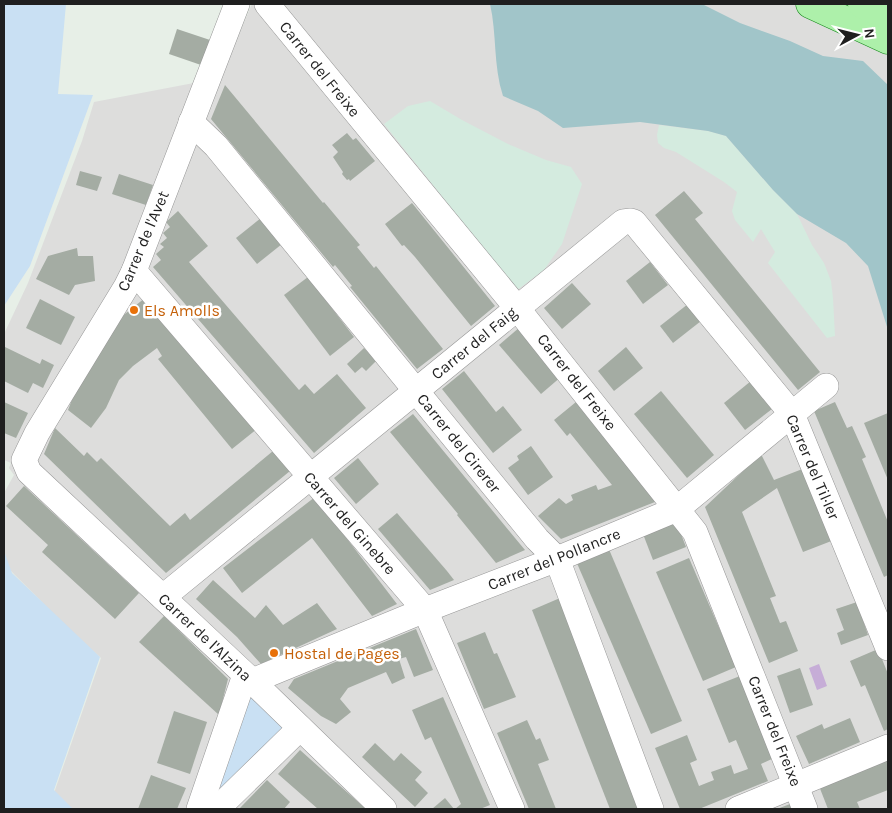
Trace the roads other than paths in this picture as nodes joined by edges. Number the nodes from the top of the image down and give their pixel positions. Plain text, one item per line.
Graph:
1 (237, 4) edge
2 (267, 4) edge
3 (810, 4) edge
4 (862, 4) edge
5 (888, 16) edge
6 (888, 40) edge
7 (191, 122) junction
8 (623, 222) joint
9 (134, 271) junction
10 (517, 308) junction
11 (826, 386) dead end
12 (416, 391) junction
13 (792, 414) junction
14 (25, 466) joint
15 (310, 476) junction
16 (677, 509) junction
17 (557, 559) junction
18 (163, 597) junction
19 (425, 610) junction
20 (888, 648) edge
21 (248, 678) junction
22 (300, 728) junction
23 (888, 747) edge
24 (796, 786) junction
25 (199, 809) edge
26 (217, 809) edge
27 (384, 809) edge
28 (512, 809) edge
29 (651, 809) edge
30 (738, 809) edge
31 (806, 809) edge

1 - 7 street, Carrer de l'Avet
2 - 10 street, Carrer del Freixe
3 - 6 main road
4 - 5 main road
7 - 9 street, Carrer de l'Avet
7 - 12 street, Carrer del Cirerer
8 - 10 street, Carrer del Faig
8 - 13 street, Carrer del Til·ler
9 - 14 street, Carrer de l'Avet
9 - 15 street, Carrer del Ginebre
10 - 12 street, Carrer del Faig
10 - 16 street, Carrer del Freixe
11 - 13 street, Carrer del Pollancre
12 - 15 street, Carrer del Faig
12 - 17 street, Carrer del Cirerer
13 - 16 street, Carrer del Pollancre
13 - 20 street, Carrer del Til·ler
14 - 18 street, Carrer de l'Alzina
15 - 18 street, Carrer del Faig
15 - 19 street, Carrer del Ginebre
16 - 17 street, Carrer del Pollancre
16 - 24 street, Carrer del Freixe
17 - 19 street, Carrer del Pollancre
17 - 29 street, Carrer del Cirerer
18 - 21 street, Carrer de l'Alzina
19 - 21 street, Carrer del Pollancre
19 - 28 street, Carrer del Ginebre
21 - 22 street, Carrer de l'Alzina
21 - 25 street
22 - 26 street
22 - 27 street, Carrer de l'Alzina
23 - 24 street
24 - 30 street
24 - 31 street, Carrer del Freixe

